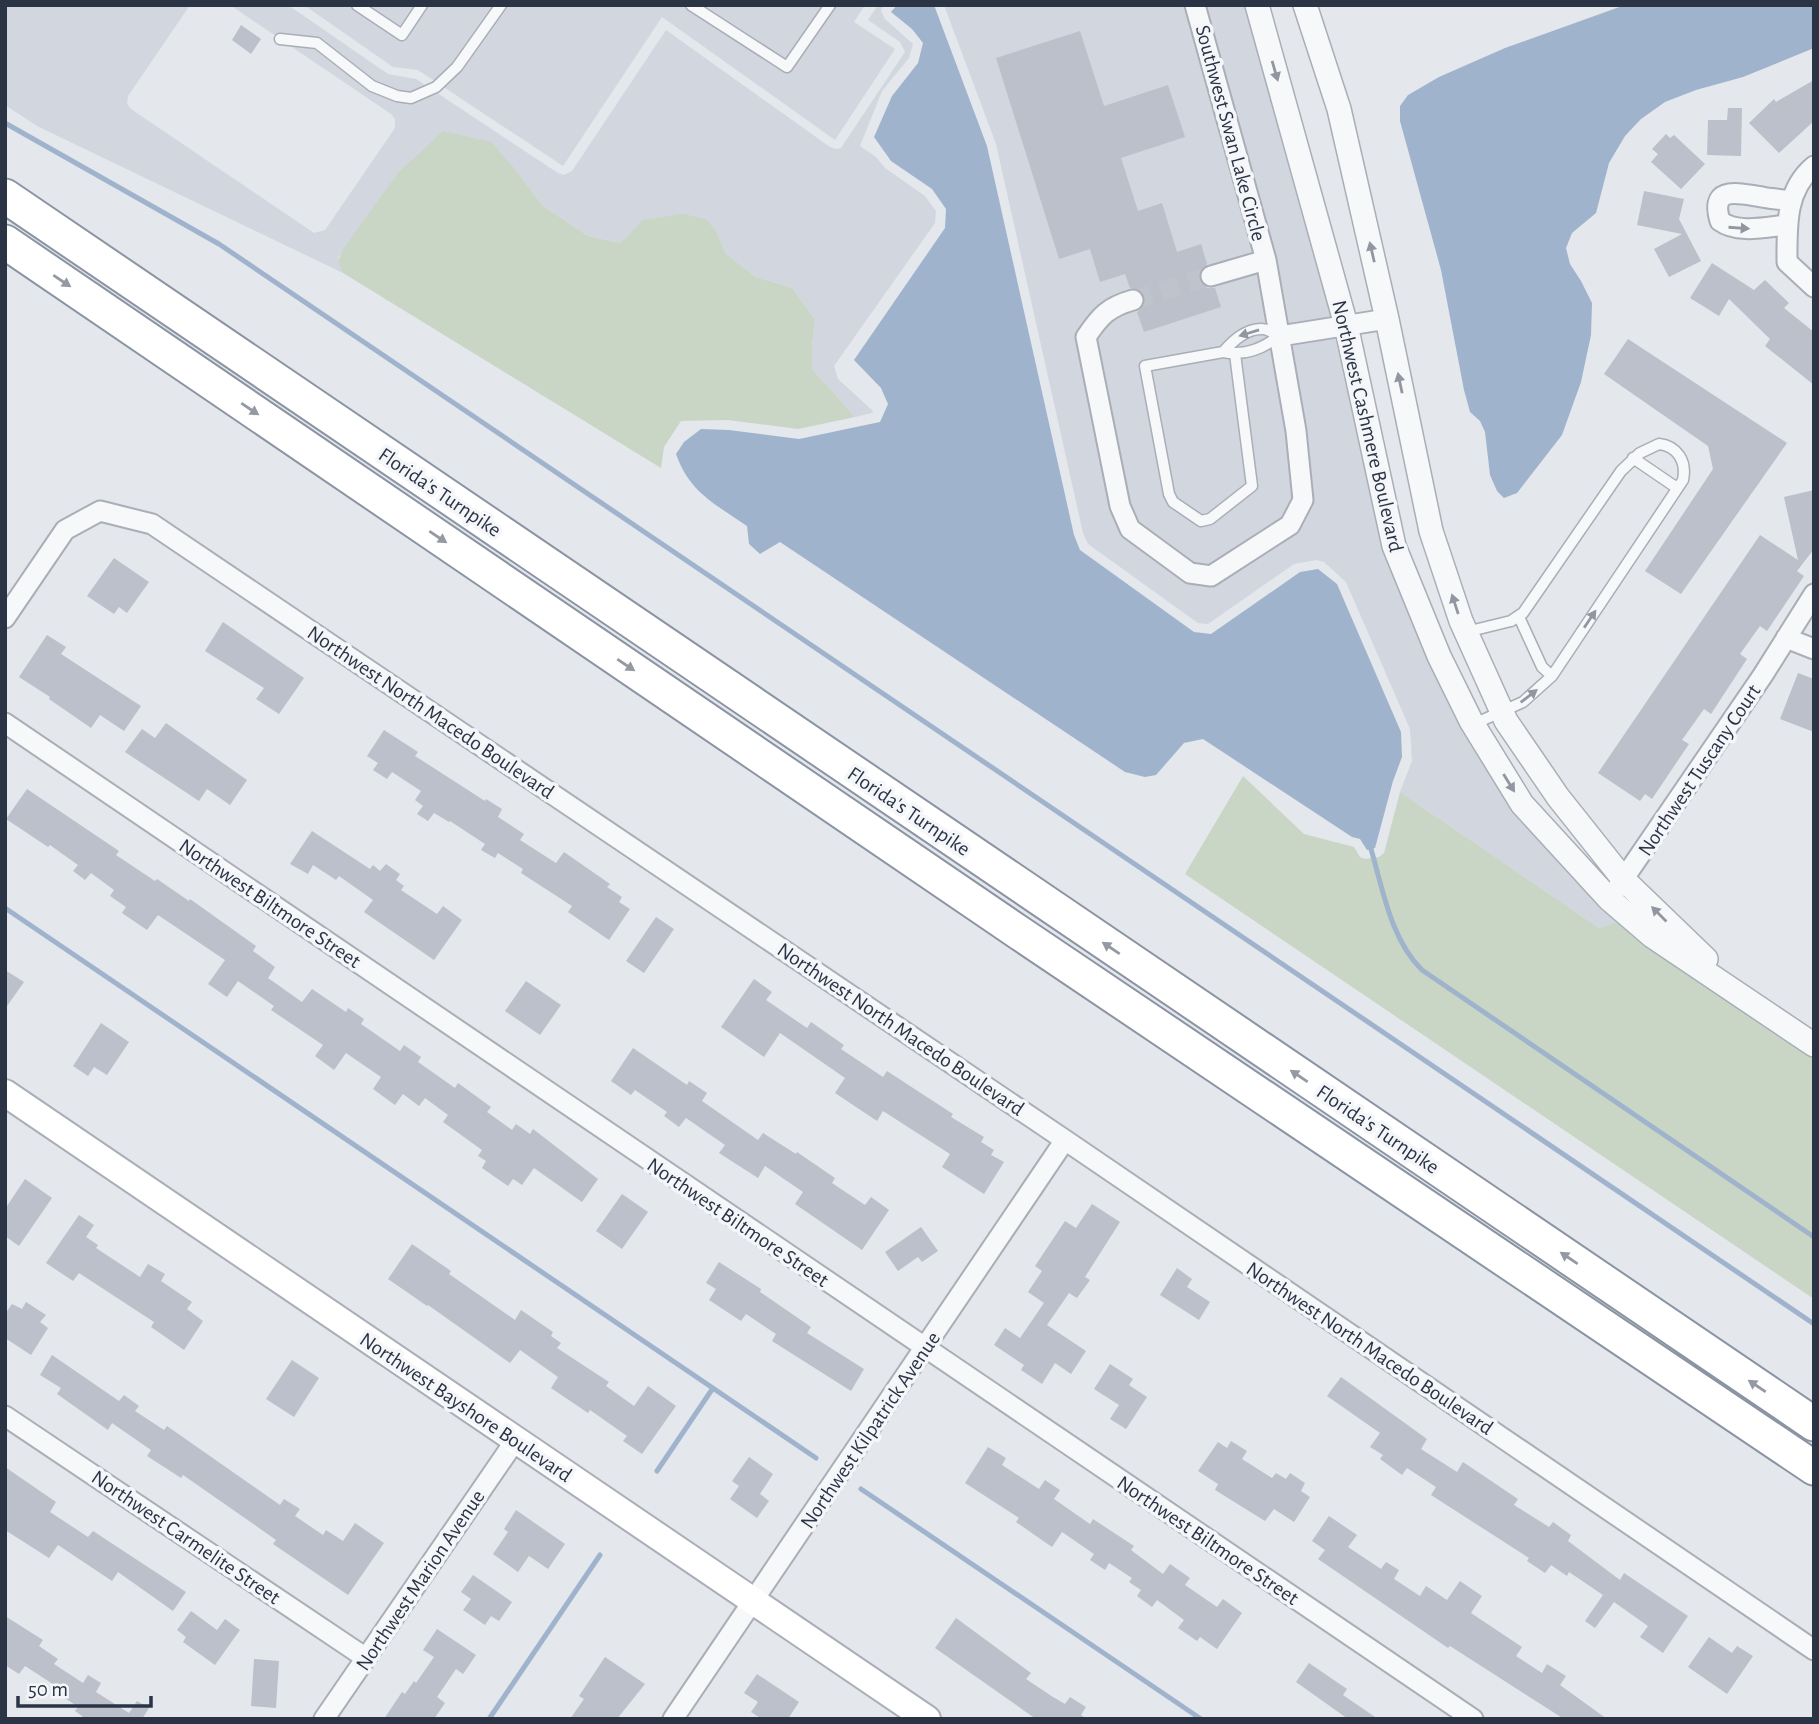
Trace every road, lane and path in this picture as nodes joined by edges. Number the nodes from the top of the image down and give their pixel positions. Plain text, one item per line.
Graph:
1 (422, 5) edge
2 (501, 5) edge
3 (691, 5) edge
4 (830, 5) edge
5 (1195, 5) edge
6 (1257, 5) edge
7 (1305, 5) edge
8 (360, 6) edge
9 (280, 39) dead end
10 (1814, 166) edge
11 (5, 196) edge
12 (1790, 201) junction
13 (1787, 225) junction
14 (5, 242) edge
15 (1266, 260) junction
16 (1211, 276) tunnel mouth
17 (1814, 287) edge
18 (1133, 300) tunnel mouth
19 (1387, 319) junction
20 (1346, 325) junction
21 (1280, 336) junction
22 (1223, 352) junction
23 (1235, 354) junction
24 (1633, 458) junction
25 (1677, 488) junction
26 (1814, 594) edge
27 (1519, 617) junction
28 (5, 618) edge
29 (1466, 632) junction
30 (1786, 638) junction
31 (1814, 649) edge
32 (1552, 676) junction
33 (1502, 711) junction
34 (5, 723) edge
35 (1473, 724) junction
36 (1625, 880) junction
37 (1609, 899) junction
38 (1762, 1011) junction
39 (1814, 1045) edge
40 (5, 1093) edge
41 (1065, 1140) junction
42 (925, 1349) junction
43 (5, 1416) edge
44 (1814, 1424) edge
45 (515, 1441) junction
46 (1814, 1468) edge
47 (753, 1601) junction
48 (1814, 1650) edge
49 (366, 1658) junction
50 (324, 1719) edge
51 (673, 1719) edge
52 (927, 1719) edge
53 (1473, 1719) edge

1 - 8 lane
2 - 9 lane
3 - 4 lane
5 - 15 street, Southwest Swan Lake Circle
6 -> 20 street, Northwest Cashmere Boulevard
19 -> 7 street, Northwest Cashmere Boulevard
10 - 12 street
44 -> 11 highway, Florida's Turnpike
12 - 13 street
12 -> 13 street
13 - 17 street
14 -> 46 highway, Florida's Turnpike
15 - 16 street, Southwest Swan Lake Circle
15 - 21 street, Southwest Swan Lake Circle
18 - 21 street, Southwest Swan Lake Circle
19 - 20 street
29 -> 19 street, Northwest Cashmere Boulevard
20 - 21 street
20 - 35 street, Northwest Cashmere Boulevard
21 -> 22 lane
21 - 23 lane
22 - 23 lane
22 - 23 lane
24 - 25 lane
24 - 25 lane
24 - 27 lane
32 -> 25 lane
26 - 30 street, Northwest Tuscany Court
27 - 29 lane
27 - 32 lane
28 - 41 street, Northwest North Macedo Boulevard
29 - 33 street, Northwest Cashmere Boulevard
30 - 31 street
30 - 36 street, Northwest Tuscany Court
33 -> 32 lane
33 - 35 lane
33 - 36 street, Northwest Cashmere Boulevard
34 - 42 street, Northwest Biltmore Street
35 -> 37 street, Northwest Cashmere Boulevard
36 - 37 street, Northwest Tuscany Court
38 -> 36 street, Northwest Cashmere Boulevard
37 - 38 street, Northwest Cashmere Boulevard
38 - 39 street, Northwest Cashmere Boulevard
40 - 45 main road, Northwest Bayshore Boulevard
41 - 42 street, Northwest Kilpatrick Avenue
41 - 48 street, Northwest North Macedo Boulevard
42 - 47 street, Northwest Kilpatrick Avenue
42 - 53 street, Northwest Biltmore Street
43 - 49 street, Northwest Carmelite Street
45 - 47 main road, Northwest Bayshore Boulevard
45 - 49 street, Northwest Marion Avenue
47 - 51 street, Northwest Kilpatrick Avenue
47 - 52 main road, Northwest Bayshore Boulevard
49 - 50 street, Northwest Marion Avenue

